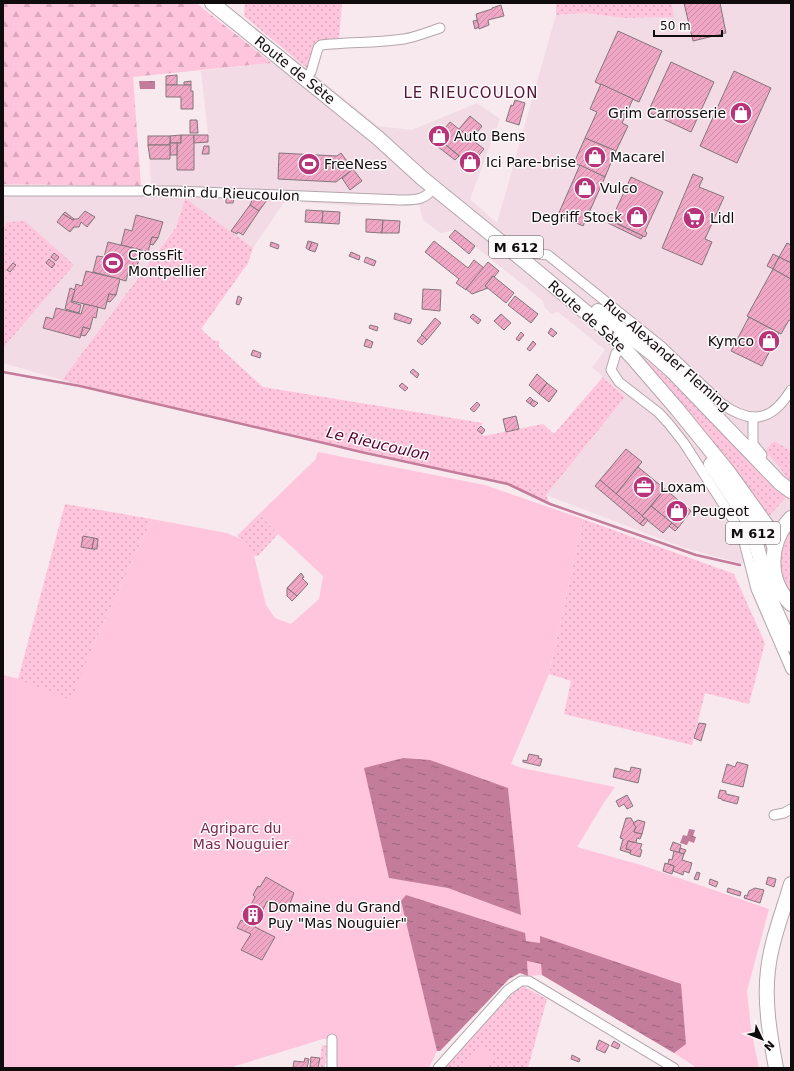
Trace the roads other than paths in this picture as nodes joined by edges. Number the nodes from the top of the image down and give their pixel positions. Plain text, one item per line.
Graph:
1 (212, 3) edge
2 (440, 28) dead end
3 (305, 78) junction
4 (378, 138) junction
5 (434, 188) junction
6 (3, 191) edge
7 (522, 252) junction
8 (629, 354) junction
9 (654, 355) junction
10 (615, 361) junction
11 (791, 390) edge
12 (753, 417) junction
13 (695, 431) junction
14 (768, 469) junction
15 (791, 490) edge
16 (791, 518) edge
17 (774, 546) junction
18 (789, 602) edge
19 (791, 614) edge
20 (791, 645) edge
21 (791, 670) edge
22 (791, 809) edge
23 (774, 815) dead end
24 (791, 884) edge
25 (332, 1039) dead end
26 (332, 1068) edge
27 (438, 1068) edge
28 (674, 1068) edge
29 (776, 1068) edge

1 - 3 main road, Route de Sète / M 612
2 - 3 street
3 - 4 main road, Route de Sète / M 612
4 - 5 main road, Route de Sète / M 612
4 - 7 main road, Route de Sète / M 612
5 - 6 street, Chemin du Rieucoulon
5 - 8 main road, Route de Sète / M 612
7 - 9 main road, Route de Sète / M 612
7 - 12 street, Rue Alexander Fleming
8 - 9 street
8 - 10 street
8 - 10 street
8 - 13 main road, Route de Sète / M 612
9 - 14 main road, Route de Sète / M 612
10 - 21 street
11 - 12 street
12 - 14 street
13 - 17 main road, Route de Sète / M 612
13 - 20 main road, M 612
14 - 15 main road, Route de Sète / M 612
16 - 17 main road
17 - 18 main road
18 - 19 main road
22 - 23 street
24 - 29 main road
25 - 26 street
27 - 28 street

